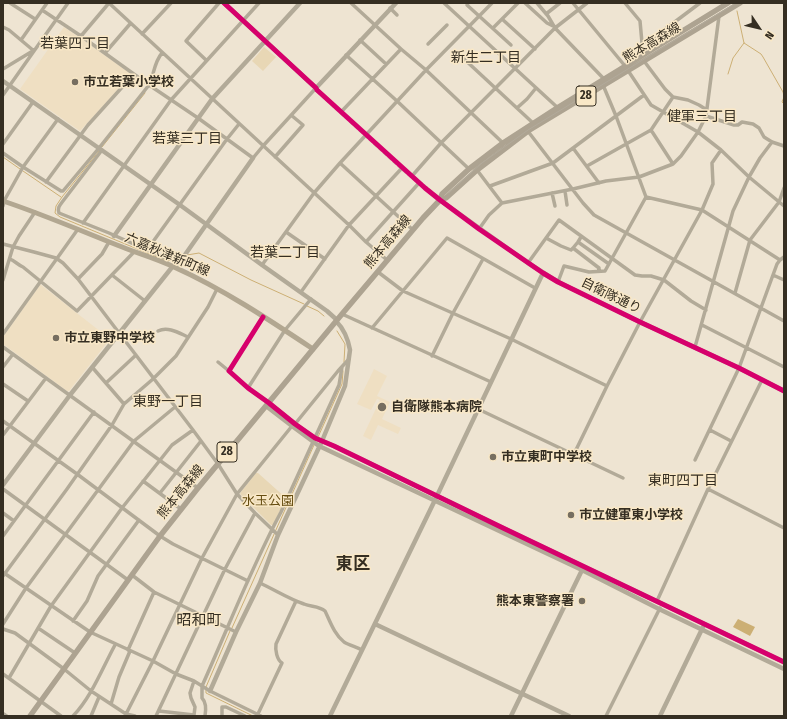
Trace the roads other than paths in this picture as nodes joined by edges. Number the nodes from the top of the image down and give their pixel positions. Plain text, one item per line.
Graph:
1 (10, 3) edge
2 (47, 3) edge
3 (68, 3) edge
4 (109, 3) edge
5 (171, 3) edge
6 (219, 3) edge
7 (224, 3) edge
8 (259, 3) edge
9 (300, 3) edge
10 (351, 3) edge
11 (396, 3) edge
12 (444, 3) edge
13 (492, 3) edge
14 (518, 3) edge
15 (525, 3) edge
16 (537, 3) edge
17 (560, 3) edge
18 (573, 3) edge
19 (587, 3) edge
20 (625, 3) edge
21 (700, 3) edge
22 (728, 3) edge
23 (740, 3) edge
24 (467, 4) edge
25 (390, 8) junction
26 (42, 10) junction
27 (579, 10) junction
28 (546, 14) junction
29 (397, 15) dead end
30 (479, 16) junction
31 (719, 16) junction
32 (35, 19) junction
33 (502, 19) junction
34 (56, 20) junction
35 (243, 20) junction
36 (130, 24) junction
37 (375, 25) junction
38 (447, 25) dead end
39 (3, 27) edge
40 (470, 27) junction
41 (493, 28) junction
42 (556, 28) junction
43 (142, 34) junction
44 (81, 36) junction
45 (21, 40) junction
46 (360, 40) junction
47 (265, 41) junction
48 (428, 44) dead end
49 (510, 45) dead end
50 (401, 49) junction
51 (535, 49) junction
52 (34, 50) junction
53 (105, 53) junction
54 (162, 53) junction
55 (346, 55) junction
56 (463, 58) dead end
57 (206, 60) junction
58 (644, 61) junction
59 (386, 64) junction
60 (627, 68) junction
61 (3, 69) edge
62 (516, 69) junction
63 (426, 70) junction
64 (134, 74) junction
65 (190, 79) junction
66 (372, 79) junction
67 (3, 81) edge
68 (604, 82) junction
69 (148, 85) junction
70 (9, 86) junction
71 (536, 88) junction
72 (316, 89) junction
73 (495, 89) junction
74 (644, 94) junction
75 (3, 95) edge
76 (673, 97) junction
77 (212, 99) junction
78 (172, 100) junction
79 (33, 102) junction
80 (397, 102) junction
81 (517, 108) junction
82 (559, 110) junction
83 (707, 110) junction
84 (341, 112) dead end
85 (663, 112) junction
86 (472, 113) junction
87 (291, 115) junction
88 (616, 116) junction
89 (706, 116) junction
90 (198, 118) junction
91 (58, 119) junction
92 (532, 123) junction
93 (239, 124) junction
94 (527, 129) junction
95 (651, 130) junction
96 (698, 132) junction
97 (80, 135) junction
98 (227, 139) junction
99 (772, 142) junction
100 (3, 144) edge
101 (441, 144) junction
102 (505, 144) junction
103 (626, 144) junction
104 (263, 146) junction
105 (784, 146) edge
106 (573, 148) junction
107 (101, 149) junction
108 (721, 150) junction
109 (3, 153) edge
110 (275, 157) junction
111 (254, 158) junction
112 (340, 163) junction
113 (553, 163) junction
114 (673, 164) junction
115 (125, 166) junction
116 (587, 166) junction
117 (23, 167) junction
118 (402, 168) dead end
119 (469, 169) junction
120 (477, 170) junction
121 (412, 176) dead end
122 (639, 177) junction
123 (749, 177) junction
124 (46, 182) junction
125 (599, 182) junction
126 (419, 183) dead end
127 (150, 184) junction
128 (490, 186) junction
129 (784, 188) edge
130 (573, 189) junction
131 (565, 191) junction
132 (552, 193) junction
133 (314, 194) junction
134 (376, 196) junction
135 (646, 196) junction
136 (440, 200) junction
137 (779, 202) junction
138 (3, 203) edge
139 (502, 203) junction
140 (180, 205) junction
141 (568, 205) dead end
142 (555, 206) dead end
143 (784, 206) edge
144 (702, 210) junction
145 (35, 212) junction
146 (393, 212) junction
147 (83, 223) junction
148 (206, 224) junction
149 (349, 225) junction
150 (729, 227) junction
151 (78, 229) junction
152 (479, 229) junction
153 (413, 230) junction
154 (286, 232) junction
155 (626, 233) junction
156 (581, 237) junction
157 (546, 238) junction
158 (112, 239) junction
159 (750, 240) junction
160 (366, 242) junction
161 (578, 242) junction
162 (3, 244) edge
163 (13, 247) junction
164 (573, 248) junction
165 (147, 250) junction
166 (134, 252) junction
167 (784, 257) edge
168 (56, 258) junction
169 (182, 258) junction
170 (10, 259) junction
171 (325, 259) junction
172 (484, 259) junction
173 (612, 259) junction
174 (387, 260) junction
175 (674, 260) junction
176 (780, 260) junction
177 (528, 263) junction
178 (609, 264) junction
179 (262, 265) junction
180 (173, 266) junction
181 (599, 271) junction
182 (378, 272) junction
183 (543, 273) junction
184 (112, 275) junction
185 (773, 275) junction
186 (78, 279) junction
187 (3, 280) edge
188 (664, 280) junction
189 (784, 280) edge
190 (40, 282) junction
191 (558, 282) junction
192 (714, 282) junction
193 (535, 288) junction
194 (217, 289) junction
195 (403, 290) junction
196 (301, 292) junction
197 (735, 293) junction
198 (91, 296) junction
199 (311, 299) junction
200 (144, 301) junction
201 (761, 308) junction
202 (706, 310) junction
203 (453, 313) junction
204 (342, 314) junction
205 (263, 317) junction
206 (337, 320) junction
207 (784, 321) edge
208 (640, 322) junction
209 (702, 325) junction
210 (372, 328) junction
211 (285, 330) junction
212 (158, 331) dead end
213 (119, 333) junction
214 (3, 334) edge
215 (188, 337) junction
216 (511, 339) junction
217 (3, 346) edge
218 (695, 347) junction
219 (746, 348) junction
220 (313, 349) junction
221 (13, 354) junction
222 (136, 355) junction
223 (432, 356) junction
224 (347, 361) junction
225 (218, 362) dead end
226 (3, 367) edge
227 (92, 367) junction
228 (342, 367) junction
229 (784, 367) edge
230 (739, 368) junction
231 (229, 371) junction
232 (46, 378) junction
233 (154, 379) junction
234 (762, 380) junction
235 (491, 382) junction
236 (106, 383) junction
237 (3, 384) edge
238 (607, 386) junction
239 (248, 388) junction
240 (784, 391) edge
241 (70, 395) junction
242 (28, 401) junction
243 (124, 404) junction
244 (267, 404) junction
245 (175, 407) junction
246 (478, 409) junction
247 (94, 412) junction
248 (3, 421) edge
249 (112, 425) junction
250 (293, 425) junction
251 (10, 426) junction
252 (193, 430) junction
253 (710, 430) junction
254 (3, 435) edge
255 (134, 441) junction
256 (201, 441) junction
257 (317, 441) junction
258 (731, 441) junction
259 (34, 443) junction
260 (574, 454) junction
261 (160, 460) junction
262 (695, 460) dead end
263 (58, 461) junction
264 (218, 464) junction
265 (176, 472) junction
266 (77, 474) junction
267 (623, 478) dead end
268 (143, 481) junction
269 (3, 485) edge
270 (198, 488) junction
271 (3, 489) edge
272 (708, 489) junction
273 (98, 490) junction
274 (160, 493) junction
275 (237, 494) junction
276 (436, 498) junction
277 (25, 505) junction
278 (122, 508) junction
279 (181, 509) junction
280 (3, 513) edge
281 (255, 513) junction
282 (44, 519) junction
283 (139, 520) junction
284 (14, 521) junction
285 (784, 528) edge
286 (275, 532) junction
287 (65, 534) junction
288 (3, 536) edge
289 (160, 536) junction
290 (90, 552) junction
291 (202, 558) junction
292 (106, 564) junction
293 (583, 568) junction
294 (225, 569) junction
295 (4, 574) edge
296 (130, 578) junction
297 (248, 581) junction
298 (260, 583) junction
299 (26, 588) junction
300 (154, 592) junction
301 (296, 601) junction
302 (179, 604) junction
303 (659, 604) junction
304 (51, 606) junction
305 (203, 616) junction
306 (73, 621) junction
307 (3, 624) edge
308 (375, 624) junction
309 (705, 624) junction
310 (38, 628) junction
311 (3, 629) edge
312 (702, 629) junction
313 (232, 630) junction
314 (90, 632) junction
315 (29, 643) junction
316 (115, 644) junction
317 (362, 650) junction
318 (129, 651) junction
319 (75, 652) junction
320 (152, 661) junction
321 (784, 662) edge
322 (64, 669) junction
323 (784, 669) edge
324 (3, 674) edge
325 (176, 674) junction
326 (9, 678) junction
327 (194, 682) junction
328 (202, 686) junction
329 (91, 691) junction
330 (210, 691) junction
331 (522, 694) junction
332 (99, 696) junction
333 (41, 701) junction
334 (111, 704) junction
335 (159, 710) junction
336 (3, 714) edge
337 (126, 715) edge
338 (259, 715) edge
339 (6, 716) edge
340 (30, 716) edge
341 (61, 716) edge
342 (73, 716) edge
343 (91, 716) edge
344 (135, 716) edge
345 (156, 716) edge
346 (205, 716) edge
347 (222, 716) edge
348 (245, 716) edge
349 (330, 716) edge
350 (511, 716) edge
351 (570, 716) edge
352 (606, 716) edge
353 (660, 716) edge

1 - 32 street
2 - 26 street
3 - 34 street
4 - 36 street
4 - 44 street
5 - 43 street
6 - 57 street
7 - 35 street
8 - 35 street
9 - 47 street
10 - 37 street
11 - 25 street
12 - 40 street
13 - 30 street
14 - 33 street
15 - 42 street
16 - 28 street
17 - 28 street
18 - 27 street
19 - 27 street
20 - 21 street
22 - 60 main road, 熊本高森線 / 28
23 - 31 main road, 熊本高森線 / 28
24 - 30 street
25 - 29 street
25 - 37 street
26 - 32 street
26 - 34 street
27 - 42 street
27 - 60 street
28 - 42 street
30 - 40 street
30 - 41 street
31 - 58 main road, 熊本高森線 / 28
31 - 83 street
32 - 45 street
33 - 41 street
33 - 51 street
34 - 44 street
34 - 52 street
35 - 47 street
35 - 57 street
36 - 43 street
36 - 53 street
37 - 46 street
37 - 50 street
38 - 48 street
39 - 45 street
40 - 62 street
40 - 63 street
41 - 49 street
42 - 51 street
42 - 68 street
43 - 54 street
44 - 53 street
45 - 52 street
46 - 55 street
46 - 59 street
47 - 72 street
47 - 77 street
50 - 59 street
50 - 63 street
51 - 62 street
52 - 61 street
52 - 70 street
53 - 64 street
54 - 65 street
54 - 69 street
55 - 66 street
55 - 72 street
56 - 73 street
57 - 65 street
58 - 60 main road, 熊本高森線 / 28
58 - 76 street
59 - 66 street
60 - 68 main road, 熊本高森線 / 28
60 - 74 street
62 - 71 street
62 - 73 street
63 - 80 street
63 - 86 street
64 - 69 street
64 - 97 street
65 - 77 street
65 - 78 street
66 - 80 street
66 - 84 street
67 - 70 street
68 - 82 main road, 熊本高森線 / 28
68 - 88 street
69 - 78 street
69 - 107 street
70 - 75 street
70 - 79 street
71 - 81 street
71 - 82 street
72 - 87 street
73 - 81 street
73 - 86 street
74 - 85 street
74 - 88 street
76 - 83 street
76 - 85 street
77 - 90 street
77 - 93 street
78 - 90 street
78 - 115 street
79 - 91 street
79 - 100 street
80 - 101 street
80 - 112 street
81 - 92 street
82 - 92 main road, 熊本高森線 / 28
82 - 94 main road, 熊本高森線 / 28
83 - 89 street
85 - 95 street
85 - 96 street
86 - 101 street
86 - 102 street
87 - 104 street
87 - 110 street
88 - 103 street
88 - 106 street
89 - 96 street
89 - 99 street
90 - 98 street
90 - 127 street
91 - 97 street
91 - 117 street
92 - 94 main road, 熊本高森線 / 28
93 - 98 street
93 - 104 street
94 - 102 main road, 熊本高森線 / 28
94 - 113 street
95 - 103 street
95 - 114 street
96 - 108 street
96 - 114 street
97 - 107 street
97 - 124 street
98 - 111 street
98 - 140 street
99 - 105 street
99 - 123 street
101 - 119 street
101 - 121 street
102 - 119 main road, 熊本高森線 / 28
102 - 120 main road, 熊本高森線 / 28
103 - 116 street
103 - 122 street
104 - 110 street
104 - 111 street
106 - 113 street
106 - 116 street
107 - 115 street
107 - 124 street
107 - 147 street
108 - 123 street
108 - 144 street
109 - 117 street
110 - 133 street
111 - 148 street
112 - 133 street
112 - 134 street
113 - 128 street
113 - 130 street
114 - 122 street
115 - 127 street
115 - 147 street
116 - 125 street
117 - 124 street
117 - 138 street
118 - 134 street
119 - 120 street
119 - 136 main road, 熊本高森線 / 28
120 - 128 street
120 - 136 main road, 熊本高森線 / 28
122 - 125 street
122 - 135 street
123 - 137 street
123 - 150 street
125 - 130 street
126 - 146 street
127 - 140 street
127 - 158 street
128 - 139 street
129 - 137 street
130 - 131 street
130 - 155 street
131 - 132 street
131 - 141 street
132 - 139 street
132 - 142 street
133 - 149 street
133 - 154 street
134 - 146 street
134 - 149 street
135 - 144 street
135 - 155 street
136 - 152 street, 自衛隊通り
136 - 153 main road, 熊本高森線 / 28
137 - 143 street
137 - 159 street
138 - 145 main road, 六嘉秋津新町線
139 - 152 street
140 - 148 street
140 - 165 street
144 - 150 street
144 - 175 street
145 - 151 main road, 六嘉秋津新町線
145 - 163 street
146 - 153 street
146 - 160 street
147 - 158 street
148 - 169 street
148 - 179 street
149 - 160 street
149 - 171 street
150 - 159 street
150 - 192 street
151 - 158 main road, 六嘉秋津新町線
151 - 168 street
152 - 177 street, 自衛隊通り
153 - 174 main road, 熊本高森線 / 28
154 - 171 street
154 - 179 street
155 - 173 street
155 - 175 street
156 - 157 street
156 - 161 street
156 - 173 street
157 - 164 street
157 - 177 street
158 - 165 street
158 - 166 main road, 六嘉秋津新町線
158 - 186 street
159 - 176 street
159 - 197 street
160 - 174 street
161 - 164 street
161 - 178 street
162 - 163 street
163 - 168 street
163 - 170 street
164 - 181 street
165 - 169 street
166 - 180 main road, 六嘉秋津新町線
166 - 184 street
167 - 176 street
168 - 186 street
168 - 190 street
169 - 180 street
170 - 187 street
170 - 190 street
171 - 196 street
172 - 193 street
172 - 195 street
172 - 203 street
173 - 178 street
173 - 188 street
174 - 182 main road, 熊本高森線 / 28
175 - 188 street
175 - 192 street
176 - 185 street
177 - 183 street, 自衛隊通り
178 - 181 street
179 - 196 street
180 - 194 main road, 六嘉秋津新町線
180 - 200 street
181 - 191 street
182 - 195 street
182 - 204 main road, 熊本高森線 / 28
183 - 191 street, 自衛隊通り
183 - 193 street
184 - 198 street
184 - 200 street
185 - 189 street
185 - 201 street
186 - 198 street
188 - 202 street
188 - 208 street
190 - 198 street
190 - 214 street
191 - 208 street, 自衛隊通り
192 - 197 street
192 - 202 street
193 - 216 street
194 - 205 main road, 六嘉秋津新町線
194 - 215 street
195 - 203 street
195 - 210 street
196 - 199 street
197 - 201 street
198 - 213 street
199 - 206 street
199 - 211 street
200 - 213 street
201 - 207 street
201 - 219 street
202 - 209 street
203 - 216 street
203 - 223 street
204 - 206 main road, 熊本高森線 / 28
204 - 210 street
205 - 211 main road, 六嘉秋津新町線
205 - 231 street
206 - 220 main road, 熊本高森線 / 28
206 - 224 street
208 - 218 street, 自衛隊通り
208 - 238 street
209 - 218 street
209 - 219 street
210 - 223 street
211 - 220 main road, 六嘉秋津新町線
211 - 239 street
212 - 215 street
213 - 222 street
213 - 227 street
215 - 233 street
216 - 235 street
216 - 238 street
217 - 221 street
218 - 230 street, 自衛隊通り
219 - 229 street
219 - 230 street
220 - 244 main road, 熊本高森線 / 28
221 - 226 street
221 - 232 street
222 - 233 street
222 - 236 street
223 - 235 street
224 - 228 street
224 - 257 street
225 - 231 street
227 - 236 street
227 - 241 street
228 - 250 street
228 - 257 street
230 - 234 street, 自衛隊通り
230 - 253 street
231 - 239 street
232 - 241 street
232 - 242 street
233 - 243 street
233 - 245 street
234 - 240 street, 自衛隊通り
234 - 258 street
235 - 246 street
236 - 243 street
237 - 242 street
238 - 260 street
239 - 244 street
241 - 247 street
241 - 259 street
242 - 251 street
243 - 249 street
244 - 250 street
244 - 264 main road, 熊本高森線 / 28
245 - 252 street
245 - 255 street
246 - 260 street
246 - 276 street
247 - 249 street
247 - 263 street
248 - 251 street
249 - 255 street
249 - 266 street
250 - 257 street
250 - 275 street
251 - 254 street
251 - 259 street
252 - 256 street
252 - 261 street
253 - 258 street
253 - 262 street
255 - 261 street
255 - 273 street
256 - 264 street
256 - 265 street
257 - 276 street
257 - 286 street
257 - 286 street
258 - 272 street
259 - 263 street
259 - 269 street
260 - 267 street
261 - 265 street
261 - 268 street
263 - 266 street
263 - 277 street
264 - 270 main road, 熊本高森線 / 28
264 - 275 street
265 - 270 street
265 - 274 street
266 - 273 street
266 - 282 street
268 - 274 street
268 - 278 street
270 - 279 main road, 熊本高森線 / 28
271 - 277 street
272 - 285 street
272 - 303 street
273 - 278 street
273 - 287 street
274 - 279 street
275 - 281 street
275 - 291 street
276 - 293 street
276 - 308 street
277 - 282 street
277 - 284 street
278 - 283 street
278 - 290 street
279 - 289 main road, 熊本高森線 / 28
280 - 284 street
281 - 286 street
281 - 294 street
282 - 287 street
282 - 295 street
283 - 289 street
283 - 292 street
284 - 288 street
286 - 297 street
286 - 298 street
287 - 290 street
287 - 299 street
289 - 291 street
289 - 296 main road, 熊本高森線 / 28
290 - 292 street
290 - 304 street
291 - 294 street
291 - 302 street
292 - 296 street
292 - 306 street
293 - 303 street
293 - 303 street
293 - 331 street
294 - 297 street
294 - 305 street
295 - 299 street
296 - 300 street
296 - 314 main road, 熊本高森線 / 28
297 - 313 street
298 - 301 street
298 - 313 street
299 - 304 street
299 - 307 street
300 - 302 street
300 - 318 street
301 - 317 street
301 - 338 street
302 - 305 street
302 - 320 street
303 - 309 street
303 - 312 street
303 - 352 street
304 - 306 street
304 - 310 street
305 - 313 street
305 - 325 street
306 - 314 street
308 - 317 street
308 - 331 street
309 - 312 street
309 - 321 street
310 - 315 street
310 - 319 street
311 - 315 street
312 - 323 street
312 - 353 street
313 - 328 street
313 - 330 street
314 - 316 street
314 - 319 main road, 熊本高森線 / 28
315 - 322 street
315 - 326 street
316 - 318 street
316 - 329 street
317 - 349 street
318 - 320 street
318 - 334 street
319 - 322 main road, 熊本高森線 / 28
320 - 325 street
320 - 337 street
322 - 329 street
322 - 333 main road, 熊本高森線 / 28
324 - 326 street
325 - 327 street
325 - 335 street
326 - 333 street
327 - 328 street
327 - 335 street
328 - 330 street
328 - 346 street
329 - 332 street
329 - 342 street
330 - 338 street
331 - 350 street
331 - 351 street
332 - 334 street
332 - 343 street
333 - 340 main road, 熊本高森線 / 28
333 - 341 street
334 - 337 street
335 - 345 street
336 - 339 street
337 - 344 street
347 - 348 street

